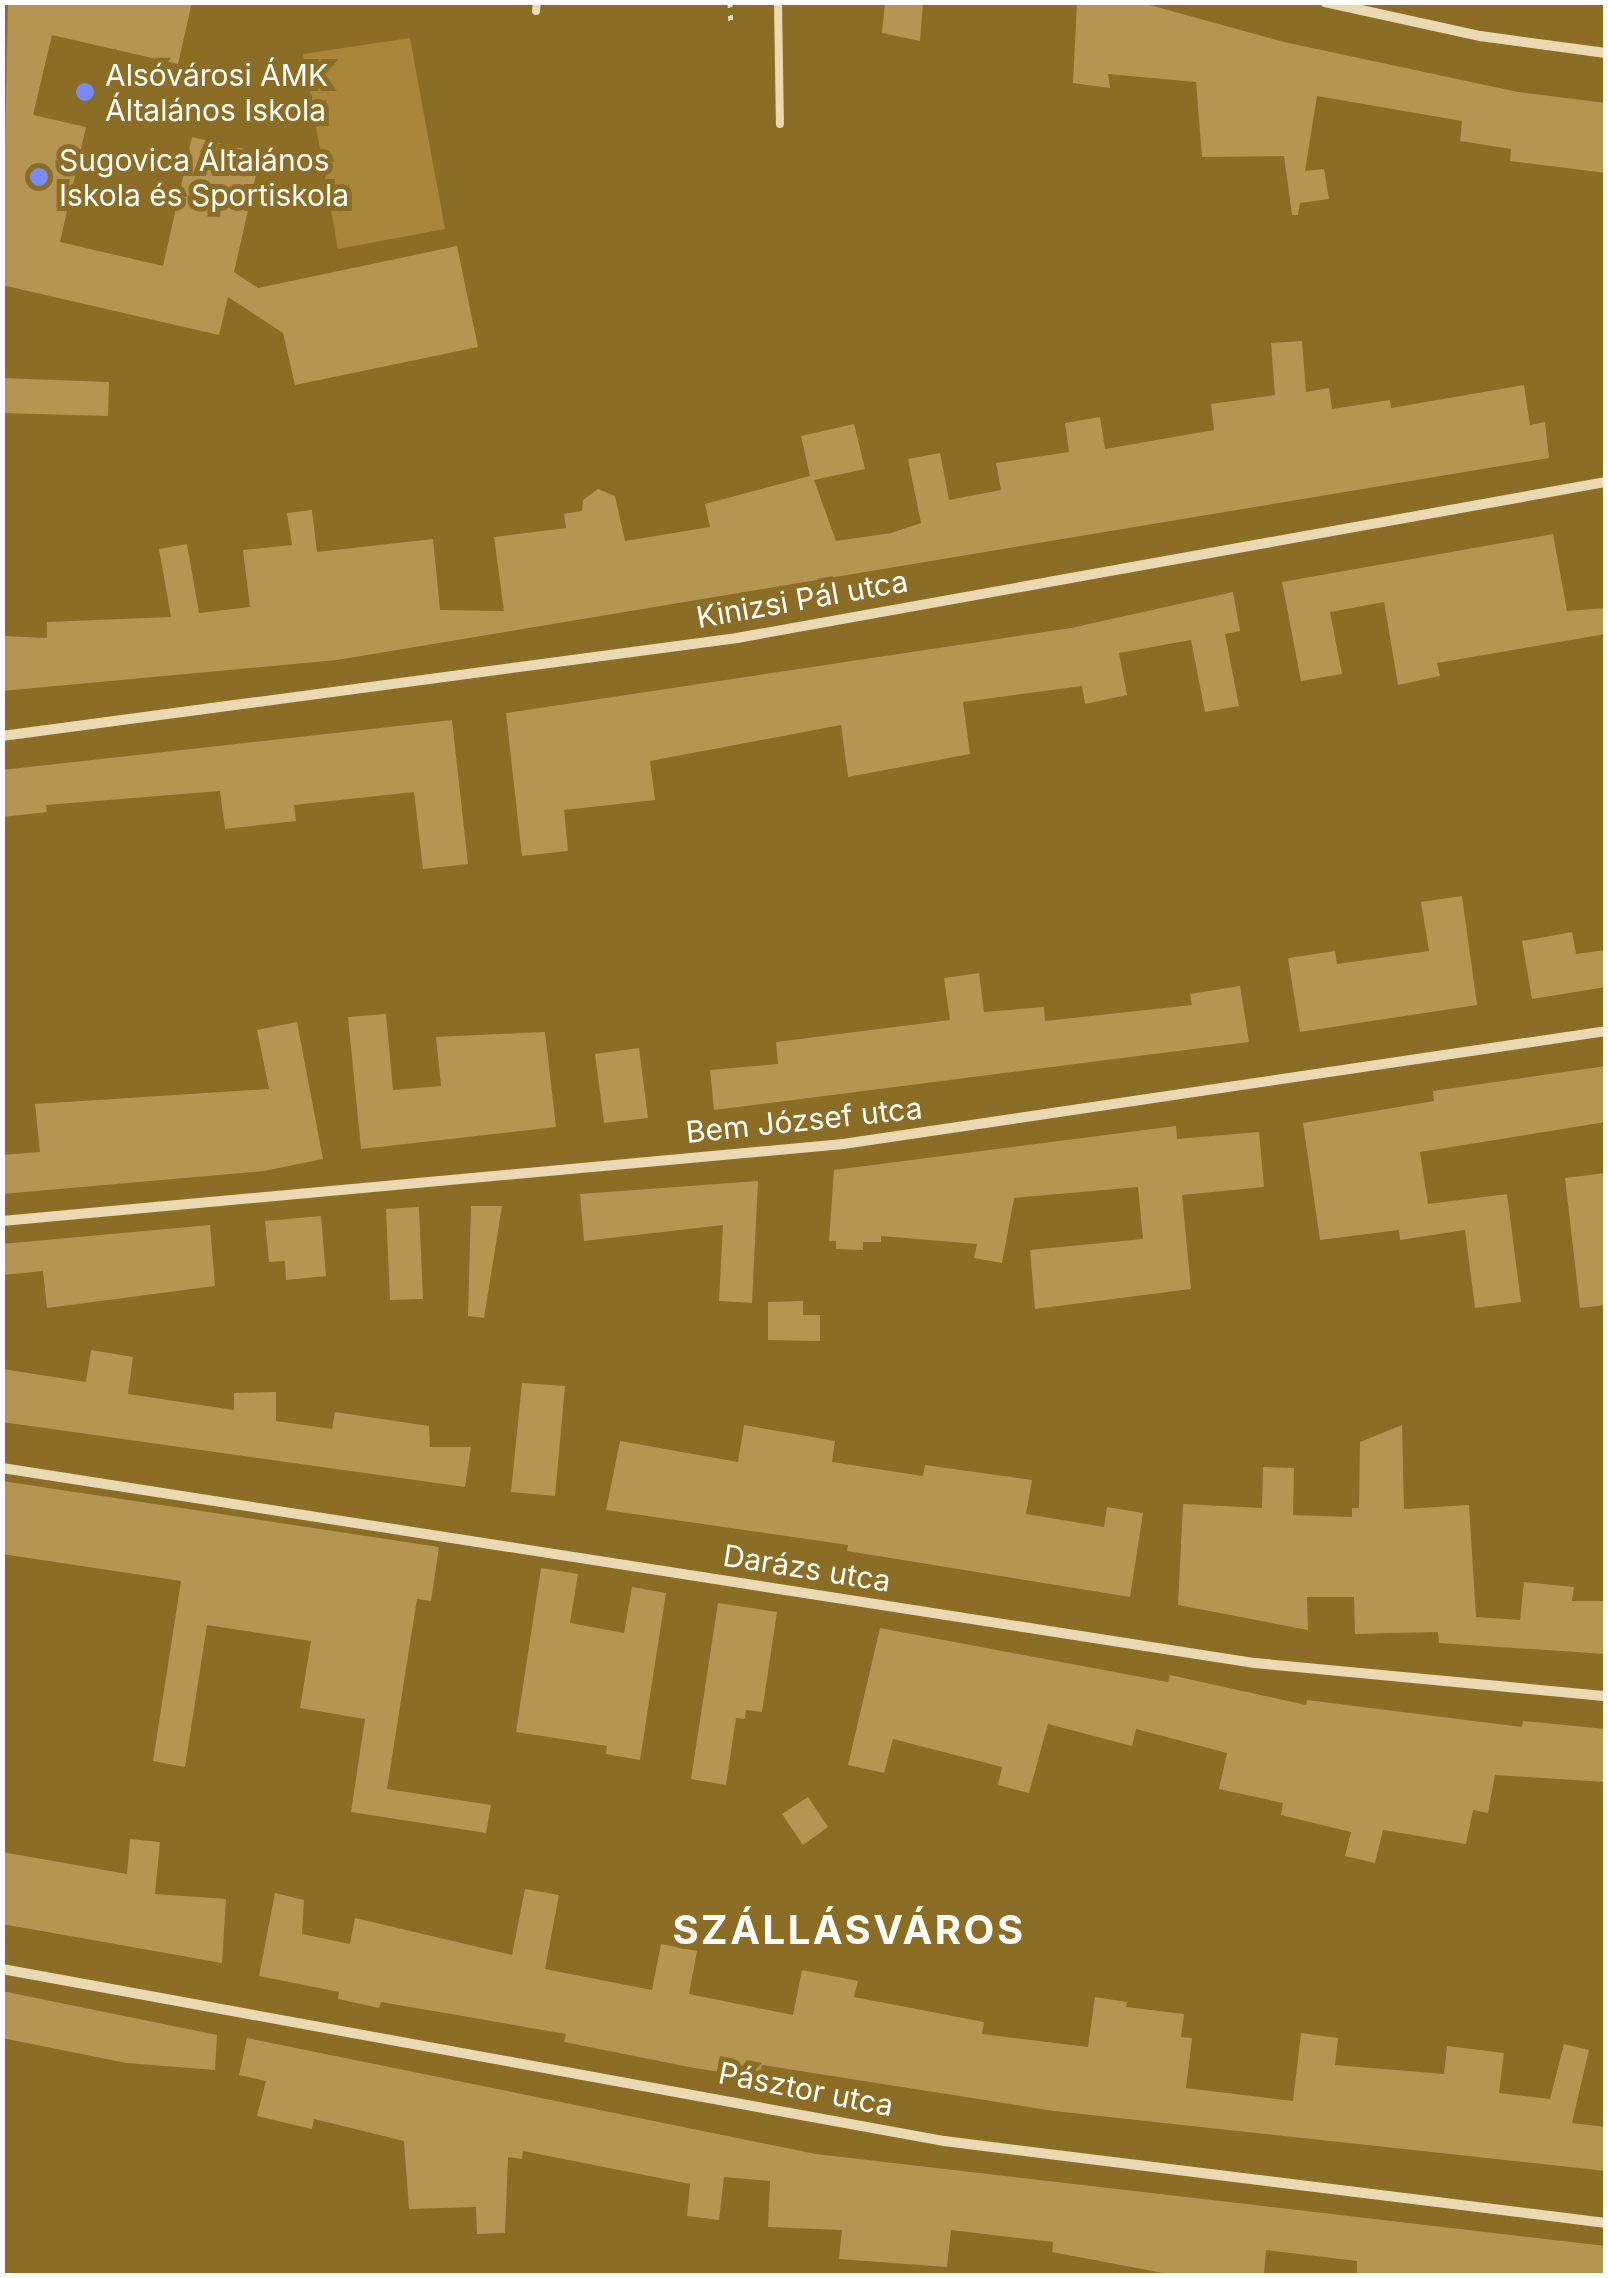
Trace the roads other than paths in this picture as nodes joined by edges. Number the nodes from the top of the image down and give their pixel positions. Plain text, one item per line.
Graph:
1 (778, 2) edge
2 (1324, 2) edge
3 (1350, 6) edge
4 (1606, 54) edge
5 (780, 124) dead end
6 (1606, 482) edge
7 (2, 736) edge
8 (1606, 1031) edge
9 (2, 1221) edge
10 (2, 1468) edge
11 (1606, 1696) edge
12 (2, 1970) edge
13 (1606, 2223) edge

1 - 5 lane
2 - 3 street
3 - 4 street
6 - 7 street, Kinizsi Pál utca
8 - 9 street, Bem József utca
10 - 11 street, Darázs utca
12 - 13 street, Pásztor utca

